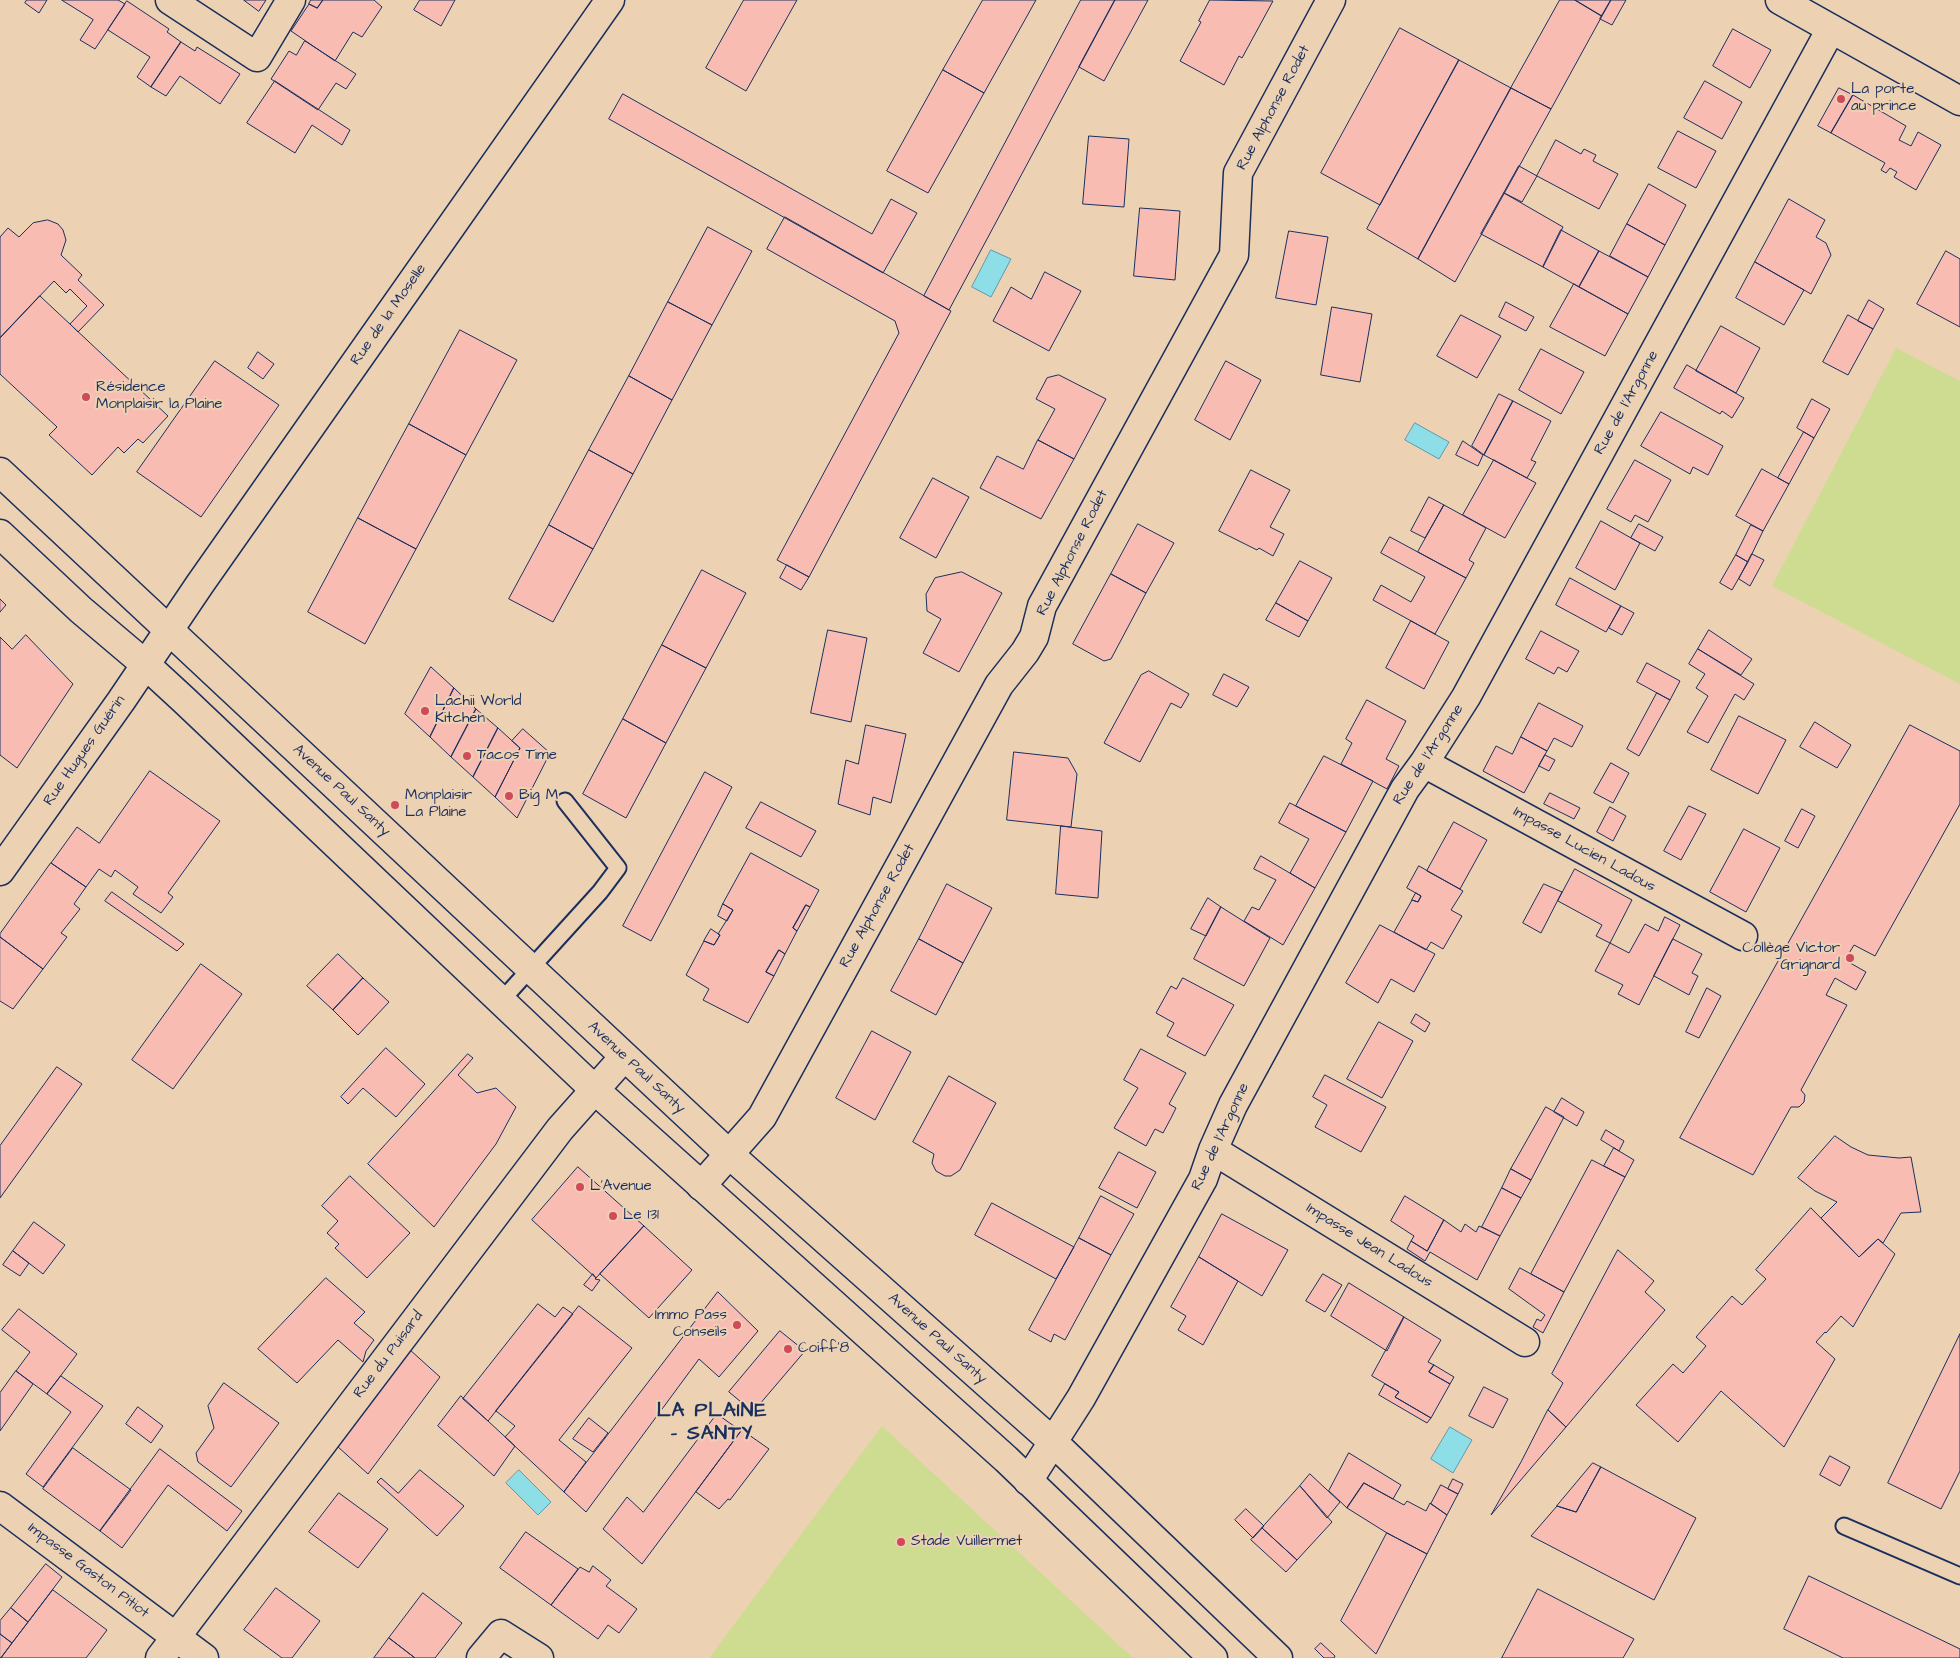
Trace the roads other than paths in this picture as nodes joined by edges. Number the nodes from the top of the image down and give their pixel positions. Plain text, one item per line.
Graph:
1 (170, 0) edge
2 (291, 0) edge
3 (610, 0) edge
4 (1331, 0) edge
5 (1780, 0) edge
6 (1831, 29) junction
7 (1960, 101) edge
8 (0, 472) edge
9 (0, 534) edge
10 (169, 630) junction
11 (146, 665) junction
12 (1424, 763) junction
13 (565, 802) dead end
14 (0, 871) edge
15 (1743, 936) dead end
16 (530, 968) junction
17 (501, 1001) junction
18 (624, 1057) junction
19 (595, 1090) junction
20 (1213, 1150) junction
21 (730, 1155) junction
22 (701, 1186) junction
23 (1525, 1342) dead end
24 (1053, 1442) junction
25 (1028, 1481) junction
26 (0, 1506) edge
27 (1844, 1526) dead end
28 (1960, 1576) edge
29 (176, 1636) junction
30 (160, 1658) edge
31 (204, 1658) edge
32 (481, 1658) edge
33 (539, 1658) edge
34 (1213, 1658) edge
35 (1278, 1658) edge

1 - 2 street
3 - 10 street, Rue de la Moselle
4 - 21 street, Rue Alphonse Rodet
5 - 6 street
6 - 7 street
6 - 12 street, Rue de l'Argonne
8 - 10 street, Avenue Paul Santy
9 - 11 street
10 - 11 street, Rue Hugues Guérin
10 - 16 street, Avenue Paul Santy
11 - 14 street, Rue Hugues Guérin
11 - 17 street
12 - 15 street, Impasse Lucien Ladous
12 - 20 street, Rue de l'Argonne
13 - 16 lane
16 - 17 lane
16 - 18 street, Avenue Paul Santy
17 - 19 street
18 - 19 street, Rue du Puisard
18 - 21 street, Avenue Paul Santy
19 - 22 street
19 - 29 street, Rue du Puisard
20 - 23 street, Impasse Jean Ladous
20 - 24 street, Rue de l'Argonne
21 - 22 street, Rue Alphonse Rodet
21 - 24 street, Avenue Paul Santy
22 - 25 street
24 - 25 street, Rue de l'Argonne
24 - 35 street, Avenue Paul Santy
25 - 34 street
26 - 29 street, Impasse Gaston Pitiot
27 - 28 lane
29 - 30 street, Rue du Puisard
29 - 31 street, Impasse Gaston Pitiot
32 - 33 street

